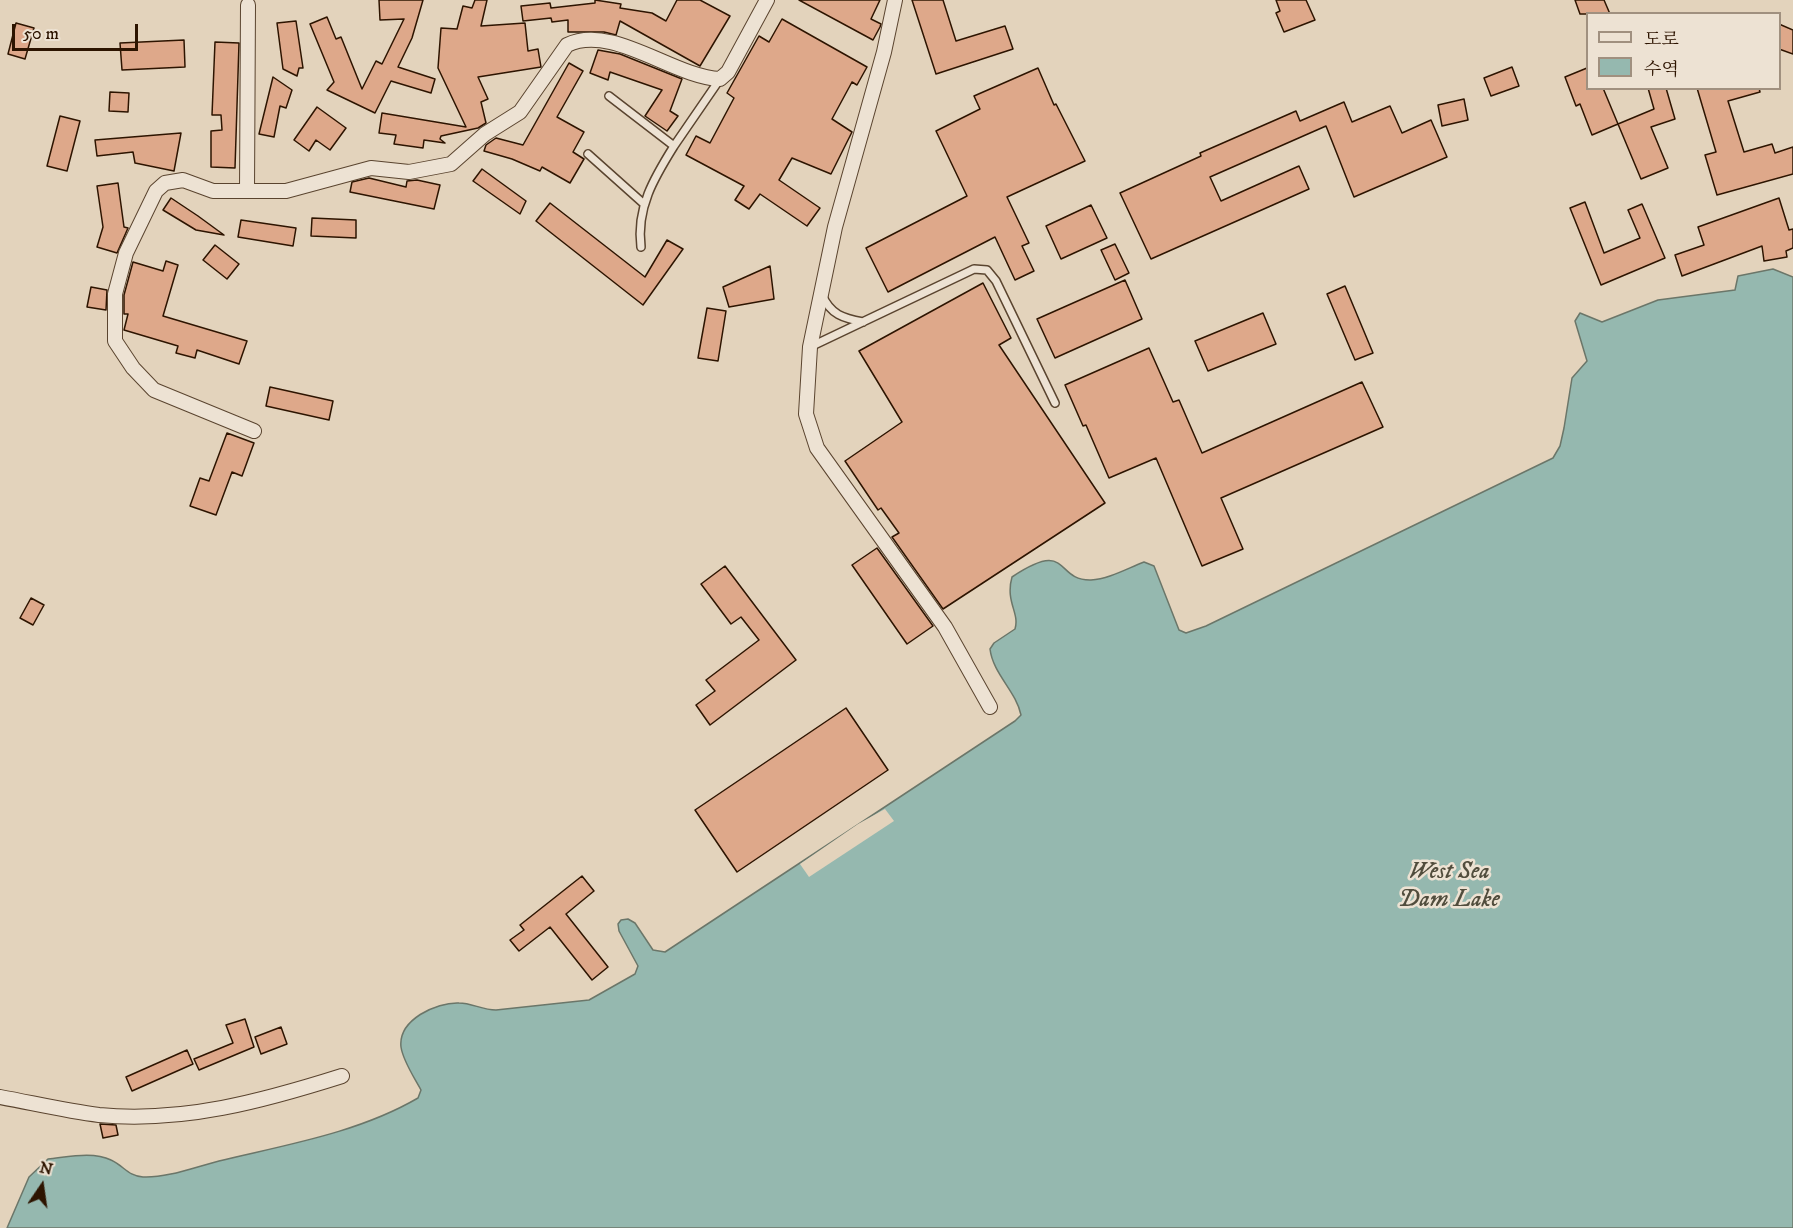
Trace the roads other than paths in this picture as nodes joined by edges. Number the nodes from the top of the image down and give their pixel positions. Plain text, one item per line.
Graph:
1 (767, 0) edge
2 (895, 0) edge
3 (248, 5) dead end
4 (720, 79) junction
5 (609, 96) dead end
6 (674, 146) junction
7 (588, 154) dead end
8 (247, 190) junction
9 (644, 204) junction
10 (641, 247) dead end
11 (821, 293) junction
12 (864, 322) junction
13 (810, 347) junction
14 (1055, 403) dead end
15 (254, 431) dead end
16 (990, 706) dead end
17 (342, 1076) dead end
18 (0, 1097) edge

1 - 4 street
2 - 11 street
3 - 8 street
4 - 6 lane
4 - 8 street
5 - 6 lane
6 - 9 lane
7 - 9 lane
8 - 15 street
9 - 10 lane
11 - 12 lane
11 - 13 street
12 - 13 lane
12 - 14 lane
13 - 16 street
17 - 18 street

